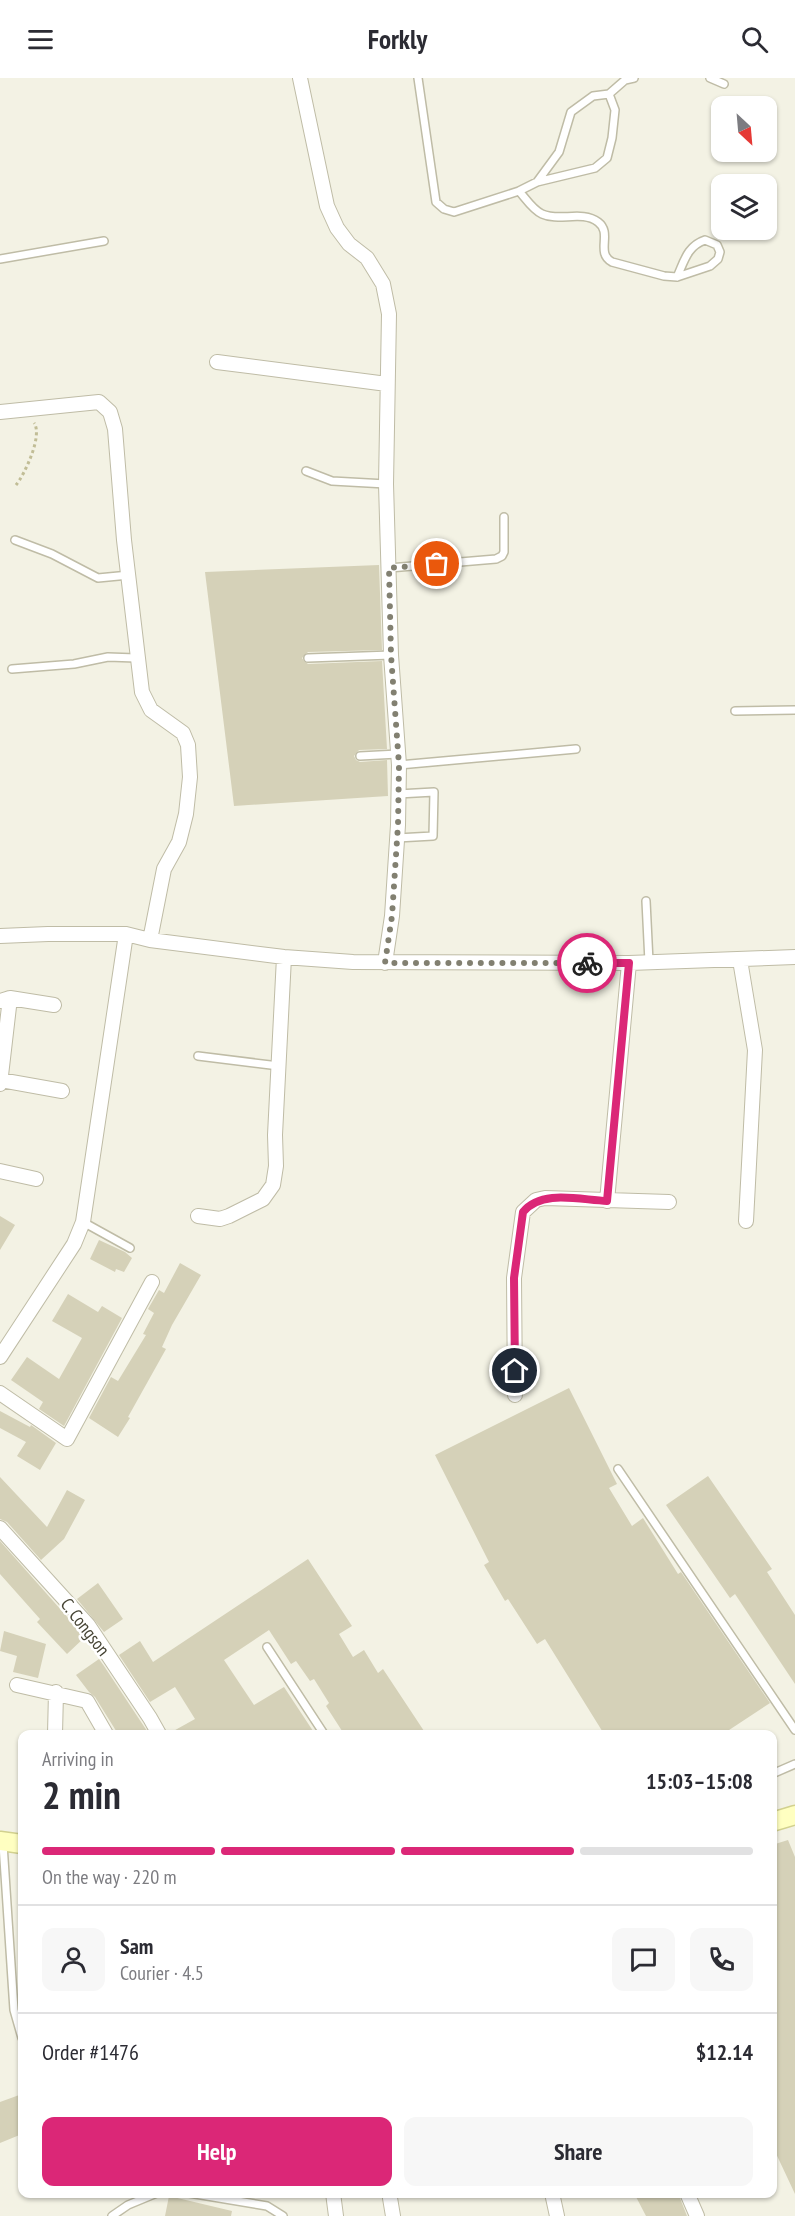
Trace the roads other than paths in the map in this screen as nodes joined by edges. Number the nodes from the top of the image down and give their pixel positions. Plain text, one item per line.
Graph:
1 (300, 78) edge
2 (418, 78) edge
3 (634, 78) edge
4 (710, 78) edge
5 (724, 84) dead end
6 (609, 94) junction
7 (537, 182) junction
8 (519, 191) junction
9 (104, 241) dead end
10 (0, 259) edge
11 (677, 278) junction
12 (217, 362) dead end
13 (387, 384) junction
14 (0, 412) edge
15 (306, 471) dead end
16 (386, 484) junction
17 (504, 517) dead end
18 (15, 540) dead end
19 (389, 568) junction
20 (129, 575) junction
21 (391, 655) junction
22 (308, 657) dead end
23 (136, 658) junction
24 (12, 669) dead end
25 (795, 710) edge
26 (735, 711) dead end
27 (576, 749) dead end
28 (360, 756) dead end
29 (398, 759) junction
30 (398, 794) junction
31 (397, 838) junction
32 (646, 901) dead end
33 (126, 934) junction
34 (0, 936) edge
35 (150, 940) junction
36 (284, 957) junction
37 (795, 957) edge
38 (740, 960) junction
39 (649, 962) junction
40 (385, 963) junction
41 (629, 963) junction
42 (5, 999) edge
43 (54, 1005) dead end
44 (198, 1056) dead end
45 (279, 1066) junction
46 (0, 1081) edge
47 (62, 1091) dead end
48 (0, 1171) edge
49 (36, 1179) dead end
50 (607, 1201) junction
51 (669, 1202) dead end
52 (198, 1216) dead end
53 (746, 1221) dead end
54 (83, 1222) junction
55 (130, 1248) dead end
56 (152, 1282) dead end
57 (0, 1357) edge
58 (0, 1393) edge
59 (515, 1395) dead end
60 (618, 1469) dead end
61 (0, 1528) edge
62 (267, 1647) dead end
63 (17, 1685) dead end
64 (56, 1692) junction
65 (55, 1730) edge
66 (104, 1730) edge
67 (157, 1730) edge
68 (321, 1730) edge
69 (795, 1730) edge
70 (795, 1764) edge
71 (777, 1772) edge
72 (1, 1841) edge
73 (18, 1843) edge
74 (18, 2024) edge
75 (145, 2198) edge
76 (219, 2198) edge
77 (334, 2198) edge
78 (390, 2198) dead end
79 (553, 2198) edge
80 (689, 2198) edge
81 (112, 2216) edge
82 (283, 2216) edge
83 (336, 2216) edge
84 (393, 2216) edge
85 (557, 2216) edge
86 (697, 2216) edge

1 - 13 street
2 - 8 lane
3 - 6 lane
4 - 5 lane
6 - 7 lane
6 - 7 lane
7 - 8 lane
8 - 11 lane
9 - 10 lane
11 - 11 lane
12 - 13 street
13 - 16 street
14 - 20 street
15 - 16 lane
16 - 19 street
17 - 19 lane
18 - 20 lane
19 - 21 street
20 - 23 street
21 - 22 lane
21 - 29 street
23 - 24 lane
23 - 35 street
25 - 26 lane
27 - 29 lane
28 - 29 lane
29 - 30 street
30 - 31 street
30 - 31 lane
31 - 40 street
32 - 39 lane
33 - 34 street
33 - 35 street
33 - 54 street
35 - 36 street
36 - 40 street
36 - 45 street
37 - 38 street
38 - 39 street
38 - 53 street
39 - 41 street
40 - 41 street
41 - 50 street
42 - 43 street
42 - 46 street
44 - 45 lane
45 - 52 street
46 - 47 street
48 - 49 street
50 - 51 street
50 - 59 street
54 - 55 lane
54 - 57 street
56 - 58 street
60 - 69 lane
61 - 67 street, C. Congson
62 - 68 lane
63 - 64 street
64 - 65 street
64 - 66 street
70 - 71 lane
72 - 73 main road
72 - 74 lane
75 - 81 lane
76 - 82 lane
77 - 83 street
78 - 84 street
79 - 85 street
80 - 86 street

